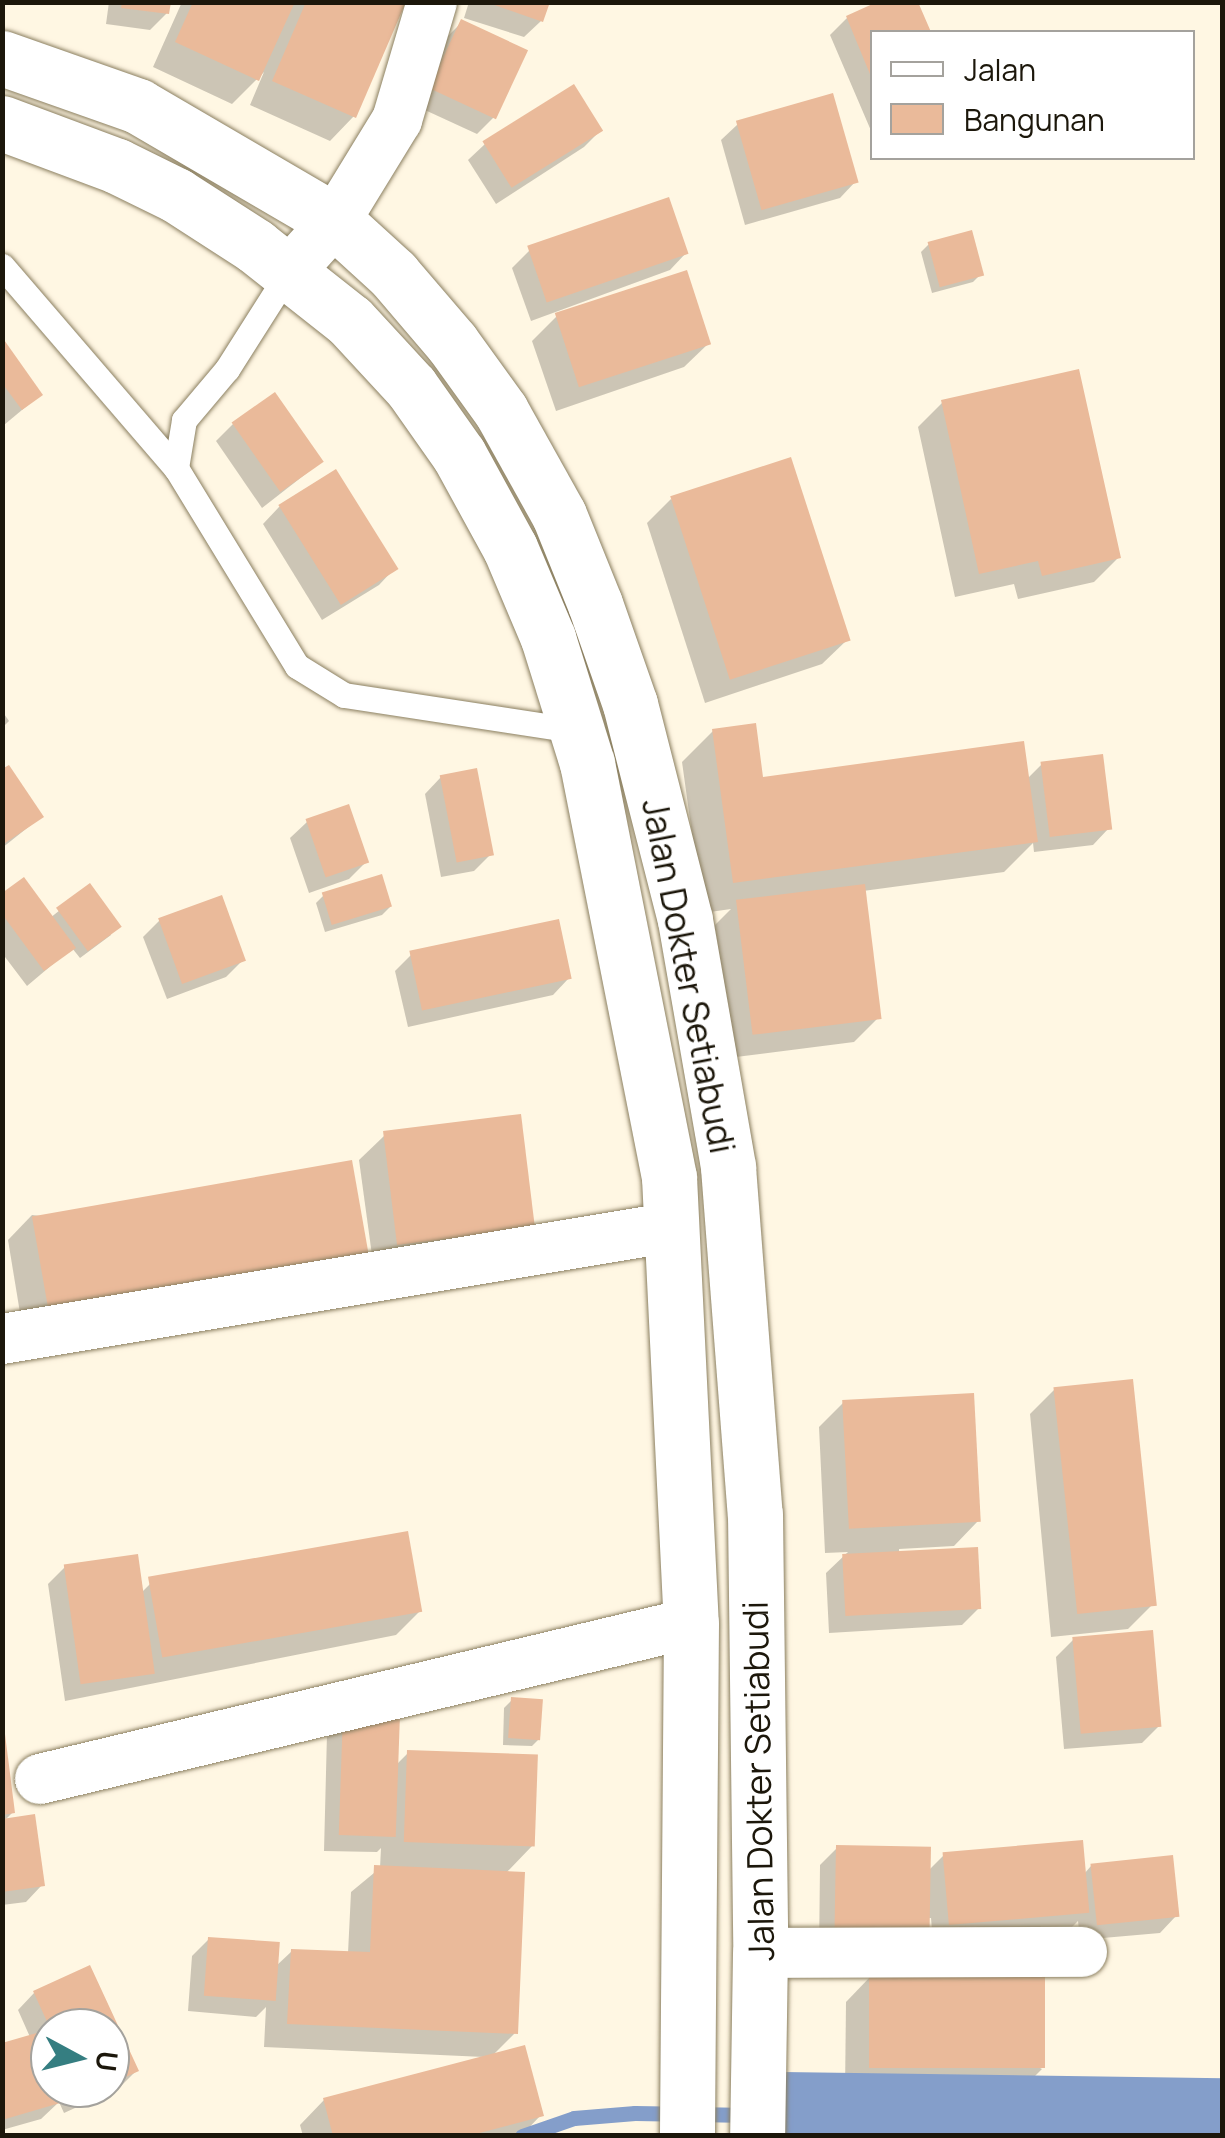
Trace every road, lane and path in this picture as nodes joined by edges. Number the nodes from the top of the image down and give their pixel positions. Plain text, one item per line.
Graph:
1 (432, 2) edge
2 (2, 58) edge
3 (2, 124) edge
4 (335, 221) junction
5 (2, 266) edge
6 (288, 273) junction
7 (176, 468) junction
8 (574, 730) junction
9 (674, 1227) junction
10 (2, 1339) edge
11 (691, 1624) junction
12 (40, 1778) dead end
13 (1082, 1952) dead end
14 (760, 1953) junction
15 (687, 2136) edge
16 (757, 2136) edge

1 - 4 street
2 - 4 street, Jalan Dokter Setiabudi
3 - 6 street, Jalan Dokter Setiabudi
4 - 6 street
4 - 14 street, Jalan Dokter Setiabudi
5 - 7 lane
6 - 7 lane
6 - 8 street, Jalan Dokter Setiabudi
7 - 8 lane
8 - 9 street, Jalan Dokter Setiabudi
9 - 10 street
9 - 11 street, Jalan Dokter Setiabudi
11 - 12 street
11 - 15 street, Jalan Dokter Setiabudi
13 - 14 street
14 - 16 street, Jalan Dokter Setiabudi

